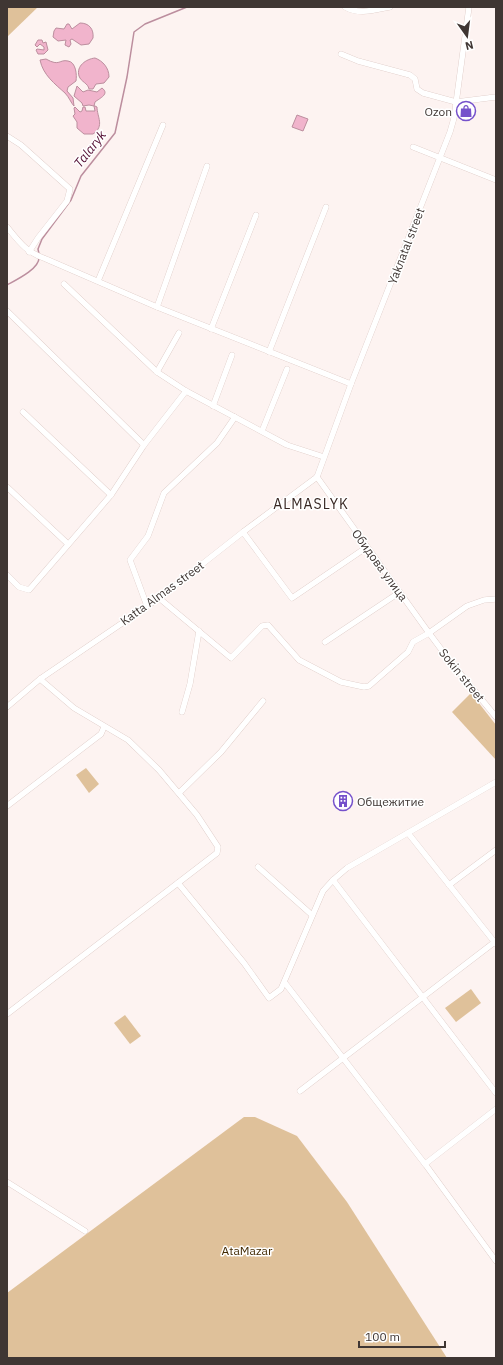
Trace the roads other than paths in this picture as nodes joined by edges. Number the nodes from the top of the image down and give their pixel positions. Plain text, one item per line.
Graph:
1 (345, 7) edge
2 (390, 7) edge
3 (469, 7) edge
4 (341, 54) dead end
5 (496, 97) edge
6 (456, 102) junction
7 (163, 125) dead end
8 (7, 136) edge
9 (413, 147) dead end
10 (440, 158) junction
11 (207, 166) dead end
12 (496, 180) edge
13 (326, 207) dead end
14 (256, 215) dead end
15 (7, 227) edge
16 (29, 252) junction
17 (98, 281) junction
18 (64, 284) dead end
19 (157, 307) junction
20 (7, 310) edge
21 (211, 329) junction
22 (179, 333) dead end
23 (269, 352) junction
24 (232, 355) dead end
25 (287, 369) dead end
26 (157, 372) junction
27 (352, 384) junction
28 (186, 391) junction
29 (213, 406) junction
30 (24, 412) dead end
31 (235, 417) junction
32 (262, 431) junction
33 (144, 445) junction
34 (324, 457) junction
35 (316, 477) junction
36 (7, 487) edge
37 (110, 495) junction
38 (243, 532) junction
39 (68, 544) junction
40 (367, 547) junction
41 (7, 575) edge
42 (400, 592) junction
43 (159, 598) junction
44 (496, 599) edge
45 (147, 606) junction
46 (199, 632) junction
47 (429, 633) junction
48 (325, 642) dead end
49 (40, 679) junction
50 (263, 701) dead end
51 (7, 707) edge
52 (182, 712) dead end
53 (496, 717) edge
54 (104, 726) junction
55 (496, 782) edge
56 (179, 793) junction
57 (7, 806) edge
58 (408, 833) junction
59 (496, 850) edge
60 (258, 867) dead end
61 (333, 880) junction
62 (178, 882) junction
63 (449, 885) junction
64 (312, 915) junction
65 (495, 943) edge
66 (285, 983) junction
67 (422, 997) junction
68 (7, 1013) edge
69 (344, 1058) junction
70 (300, 1091) dead end
71 (496, 1092) edge
72 (496, 1109) edge
73 (425, 1164) junction
74 (7, 1182) edge
75 (85, 1231) dead end
76 (496, 1260) edge

1 - 2 street
3 - 6 street, Yakлatal street
4 - 6 street
5 - 6 street
6 - 10 street, Yakлatal street
7 - 17 street
8 - 16 street
9 - 10 street
10 - 12 street
10 - 27 street, Yakлatal street
11 - 19 street
13 - 23 street
14 - 21 street
15 - 16 street
16 - 17 street
17 - 19 street
18 - 26 street
19 - 21 street
20 - 33 street
21 - 23 street
22 - 26 street
23 - 27 street
24 - 29 street
25 - 32 street
26 - 28 street
27 - 34 street, Yakлatal street
28 - 29 street
28 - 33 street
29 - 31 street
30 - 37 street
31 - 32 street
31 - 45 street
32 - 34 street
33 - 37 street
34 - 35 street, Yakлatal street
35 - 38 street, Katta Almas street
35 - 40 street, Обидова улица
36 - 39 street
37 - 39 street
38 - 40 street
38 - 43 street, Katta Almas street
39 - 41 street
40 - 42 street, Обидова улица
42 - 47 street, Обидова улица
42 - 48 street
43 - 45 street, Katta Almas street
43 - 46 street
44 - 47 street
45 - 49 street, Katta Almas street
46 - 47 street
46 - 52 street
47 - 53 street, Sokin street
49 - 51 street, Katta Almas street
49 - 54 street
50 - 56 street
54 - 56 street
54 - 57 street
55 - 58 street
56 - 62 street
58 - 61 street
58 - 63 street
59 - 63 street
60 - 64 street
61 - 64 street
61 - 67 street
62 - 66 street
62 - 68 street
63 - 65 street
64 - 66 street
65 - 67 street
66 - 69 street
67 - 69 street
67 - 71 street
69 - 70 street
69 - 73 street
72 - 73 street
73 - 76 street
74 - 75 street

